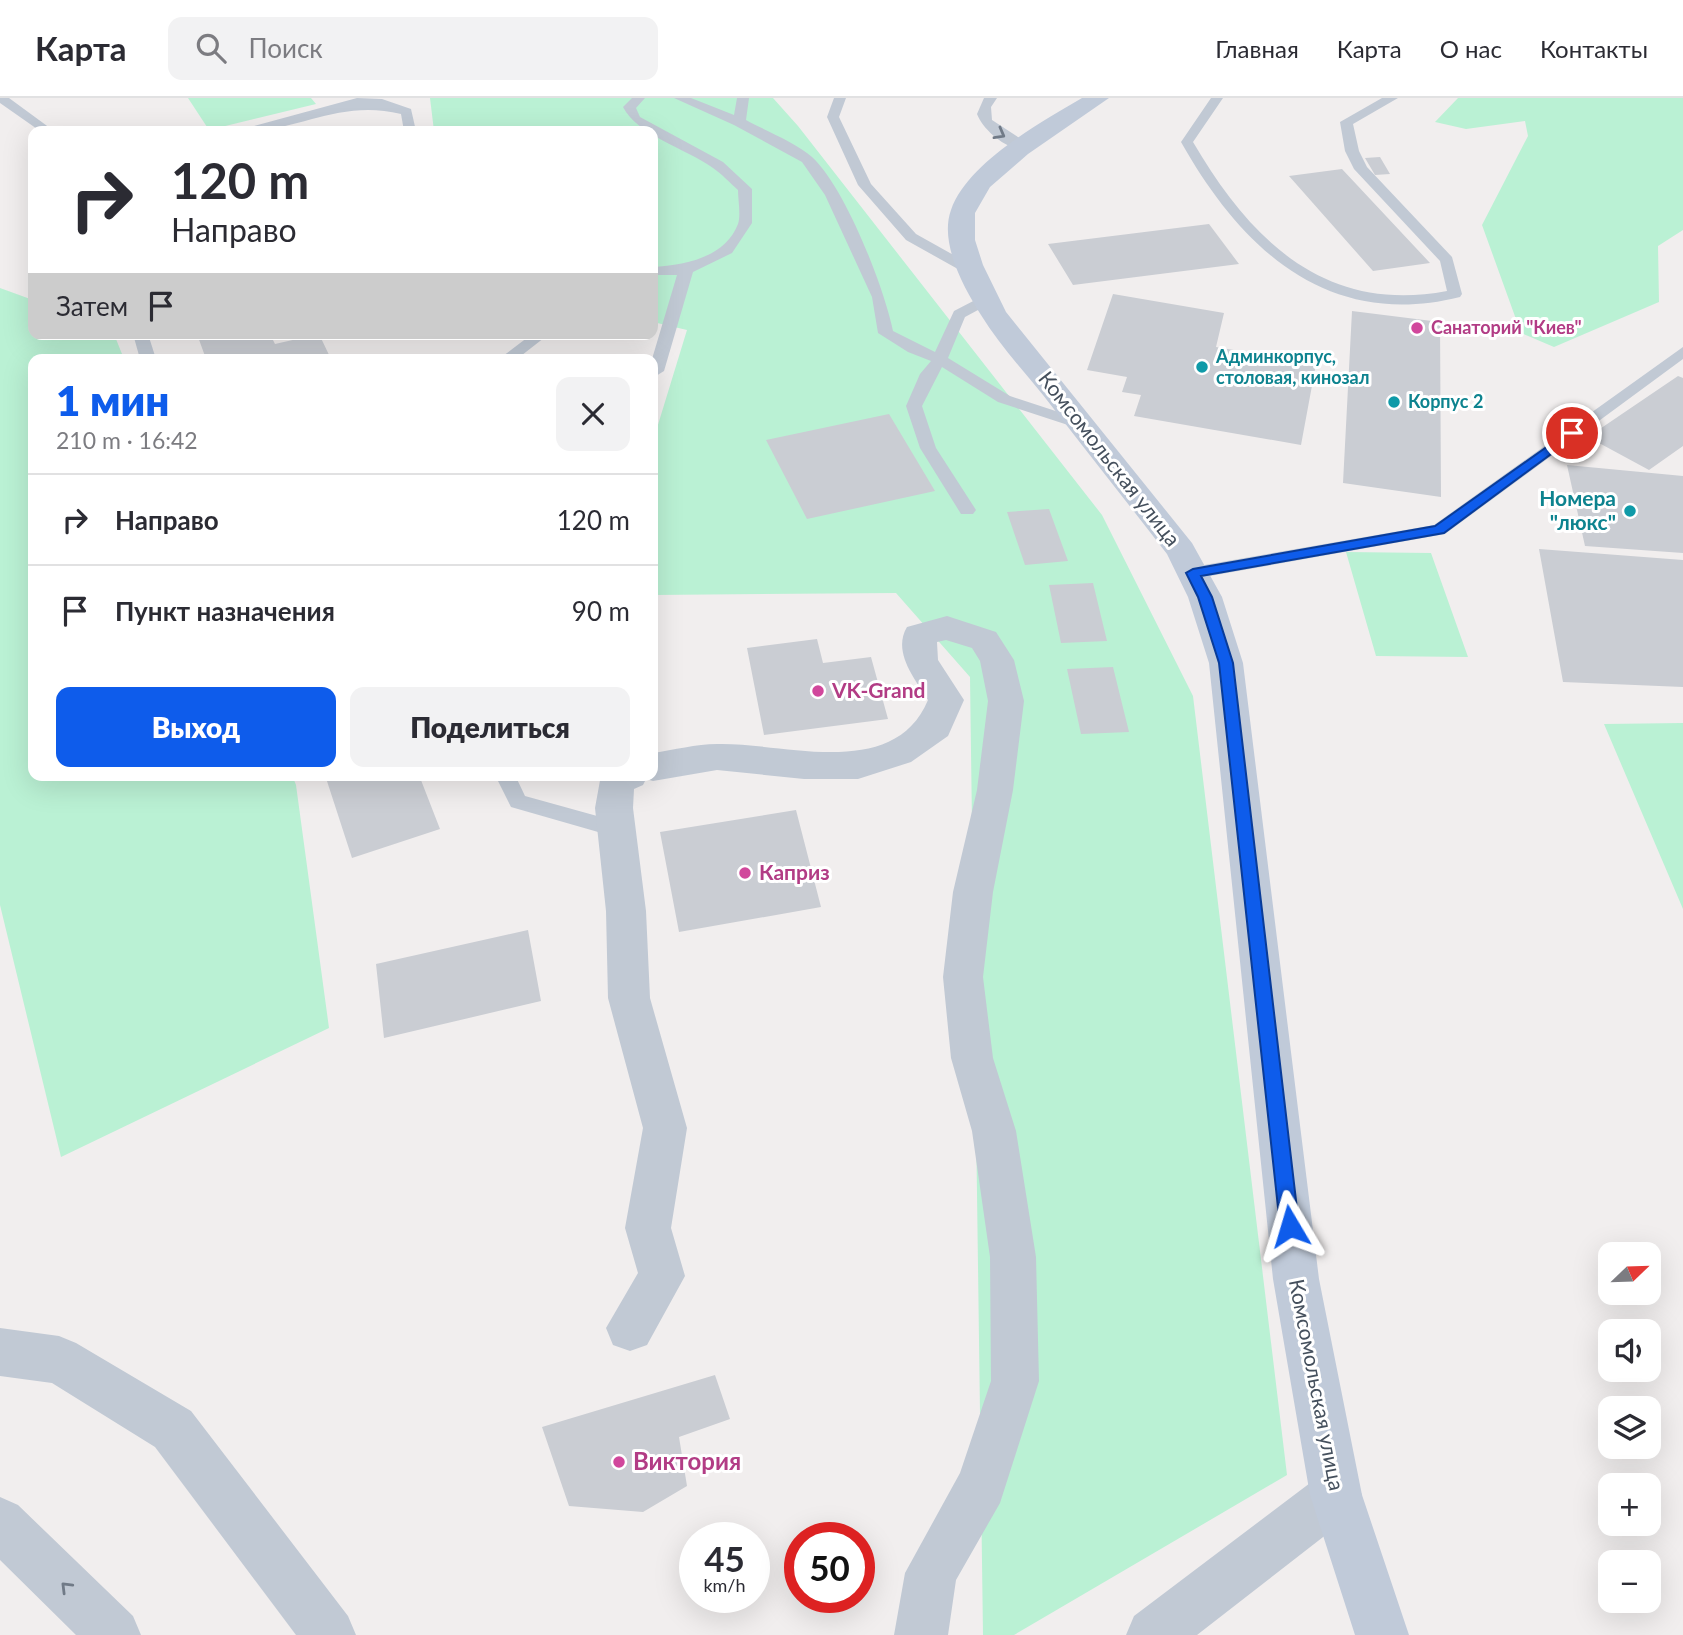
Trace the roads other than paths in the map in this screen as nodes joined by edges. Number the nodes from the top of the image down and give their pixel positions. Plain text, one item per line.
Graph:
1 (1, 98) edge
2 (639, 98) edge
3 (680, 98) edge
4 (743, 98) edge
5 (840, 98) edge
6 (991, 98) edge
7 (1098, 98) edge
8 (1217, 98) edge
9 (1392, 98) edge
10 (384, 101) edge
11 (739, 122) junction
12 (41, 126) edge
13 (262, 126) edge
14 (409, 126) edge
15 (648, 126) edge
16 (658, 131) edge
17 (1022, 146) junction
18 (686, 270) junction
19 (658, 271) edge
20 (978, 285) junction
21 (534, 340) edge
22 (1683, 352) edge
23 (515, 354) edge
24 (940, 359) junction
25 (658, 364) edge
26 (1080, 424) junction
27 (967, 510) dead end
28 (1193, 573) junction
29 (658, 767) edge
30 (508, 781) edge
31 (616, 781) edge
32 (620, 830) junction
33 (630, 1328) dead end
34 (0, 1352) edge
35 (1336, 1495) junction
36 (0, 1523) edge
37 (114, 1635) edge
38 (329, 1635) edge
39 (921, 1635) edge
40 (1153, 1635) edge
41 (1382, 1635) edge

1 - 12 lane
2 - 15 lane
3 - 11 lane
4 - 11 lane
5 - 20 lane
6 -> 17 lane
7 - 17 main road, Комсомольская улица
8 - 9 lane
10 - 13 lane
10 - 14 lane
11 - 24 lane
16 - 18 lane
17 - 20 main road, Комсомольская улица
18 - 19 lane
18 - 25 lane
20 - 24 lane
20 - 26 main road, Комсомольская улица
21 - 23 lane
22 - 28 lane
24 - 26 lane
24 - 27 lane
26 - 28 main road, Комсомольская улица
28 - 35 main road, Комсомольская улица
29 - 39 street
30 - 32 lane
31 - 32 street
32 - 33 street
34 - 38 street
35 - 40 street
35 - 41 main road, Комсомольская улица
37 -> 36 street

